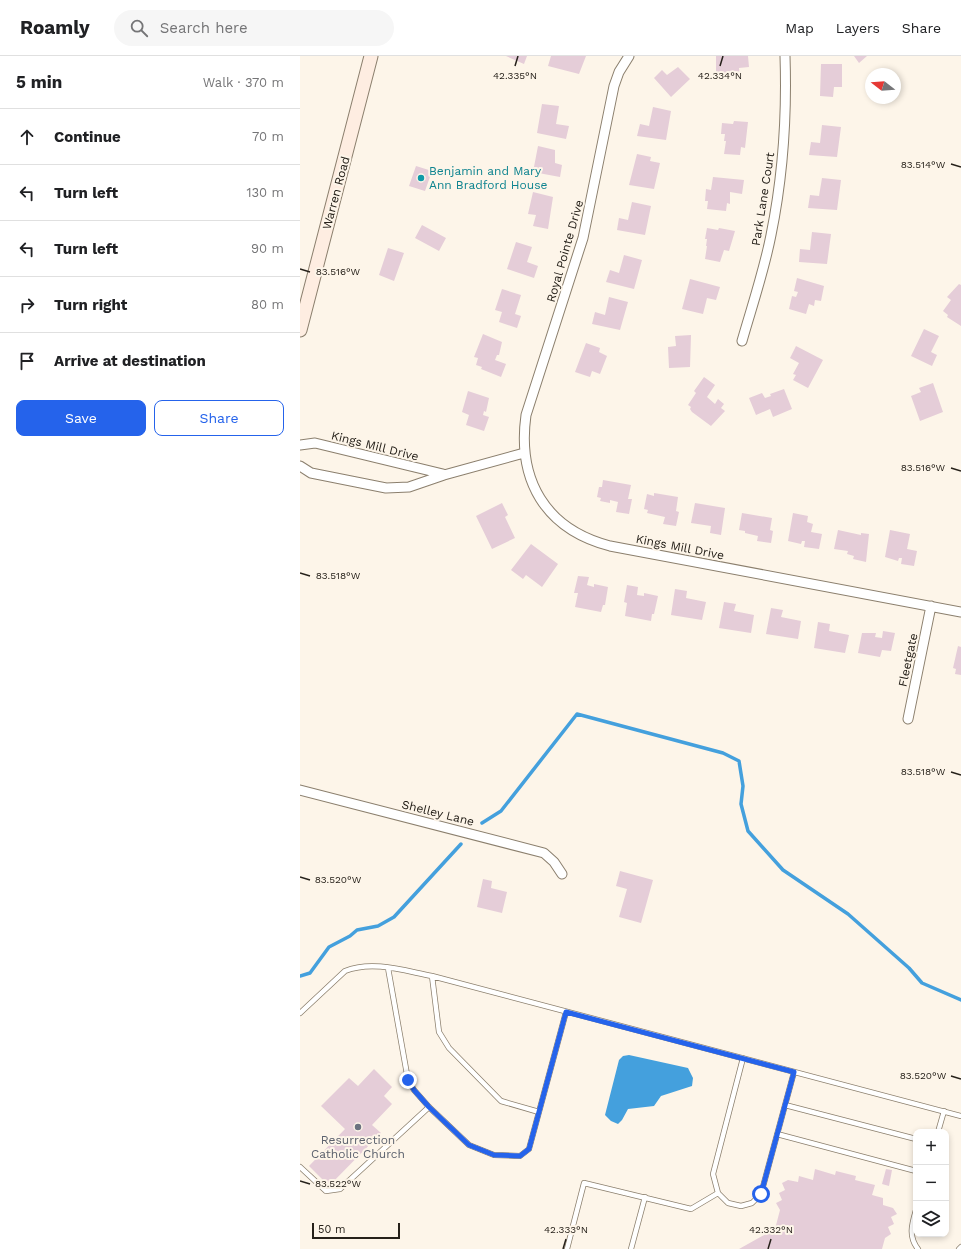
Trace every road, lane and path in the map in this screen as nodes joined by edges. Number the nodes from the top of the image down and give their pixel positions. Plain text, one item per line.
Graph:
1 (371, 56) edge
2 (629, 56) edge
3 (784, 56) edge
4 (300, 330) edge
5 (742, 341) dead end
6 (300, 444) edge
7 (524, 453) junction
8 (300, 466) edge
9 (444, 475) junction
10 (931, 606) junction
11 (961, 612) edge
12 (908, 719) dead end
13 (300, 790) edge
14 (562, 874) dead end
15 (388, 968) junction
16 (432, 976) junction
17 (300, 1012) edge
18 (566, 1012) junction
19 (743, 1058) junction
20 (794, 1072) junction
21 (785, 1105) junction
22 (429, 1107) junction
23 (944, 1111) junction
24 (539, 1112) junction
25 (961, 1116) edge
26 (939, 1129) edge
27 (777, 1134) junction
28 (913, 1138) edge
29 (300, 1167) edge
30 (913, 1170) edge
31 (718, 1193) junction
32 (645, 1197) junction
33 (913, 1221) edge
34 (567, 1249) edge
35 (631, 1249) edge
36 (918, 1249) edge

1 - 4 street, Warren Road
2 - 7 street, Royal Pointe Drive
3 - 5 street, Park Lane Court
6 - 9 street, Kings Mill Drive
7 - 9 street, Kings Mill Drive
7 - 10 street, Kings Mill Drive
8 - 9 street, Kings Mill Drive
10 - 11 street, Kings Mill Drive
10 - 12 street, Fleetgate
13 - 14 street, Shelley Lane
15 - 16 lane
15 - 17 lane
15 - 22 lane
16 - 18 lane
16 - 24 lane
18 - 19 lane
18 - 24 lane
19 - 20 lane
19 - 31 lane
20 - 21 lane
20 - 23 lane
21 - 27 lane
21 - 28 lane
22 - 24 lane
22 - 29 lane
23 - 25 lane
23 - 26 lane
27 - 30 lane
27 - 31 lane
31 - 32 lane
32 - 34 lane
32 - 35 lane
33 - 36 lane

